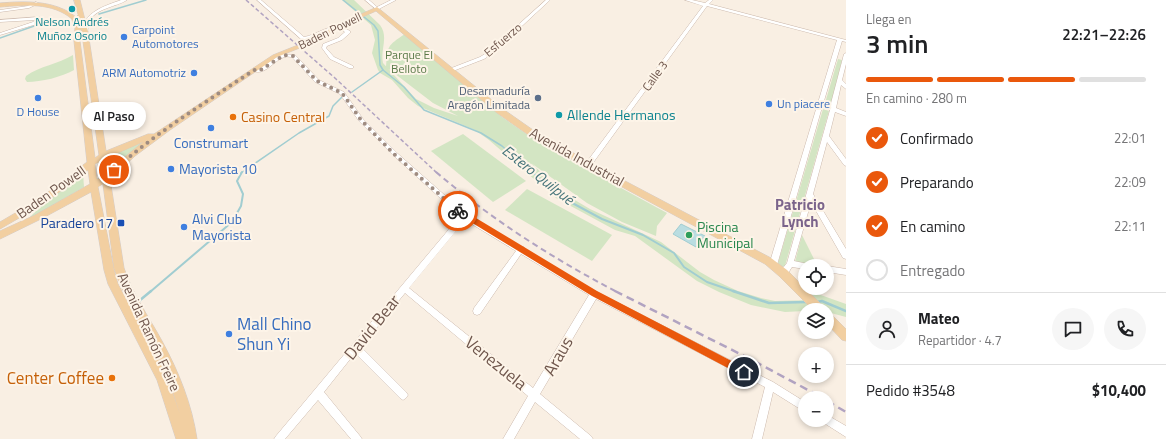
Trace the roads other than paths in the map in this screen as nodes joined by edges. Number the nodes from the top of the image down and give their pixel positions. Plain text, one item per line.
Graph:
1 (77, 0) edge
2 (125, 0) edge
3 (259, 0) edge
4 (367, 0) edge
5 (394, 0) edge
6 (548, 0) edge
7 (687, 0) edge
8 (711, 0) edge
9 (0, 4) edge
10 (39, 4) junction
11 (706, 5) junction
12 (377, 9) junction
13 (79, 10) junction
14 (0, 11) edge
15 (0, 21) edge
16 (337, 27) junction
17 (85, 32) junction
18 (2, 34) edge
19 (77, 34) junction
20 (840, 39) junction
21 (846, 41) edge
22 (834, 56) junction
23 (845, 57) edge
24 (351, 67) dead end
25 (254, 70) junction
26 (451, 70) junction
27 (840, 81) junction
28 (846, 87) edge
29 (821, 105) junction
30 (833, 109) junction
31 (846, 114) edge
32 (167, 128) junction
33 (826, 136) junction
34 (104, 156) junction
35 (91, 163) junction
36 (846, 164) edge
37 (588, 165) junction
38 (107, 177) junction
39 (94, 186) junction
40 (810, 194) junction
41 (42, 201) junction
42 (464, 216) junction
43 (0, 226) edge
44 (19, 226) junction
45 (0, 234) edge
46 (521, 249) junction
47 (846, 256) edge
48 (790, 264) junction
49 (773, 265) junction
50 (798, 265) edge
51 (834, 270) edge
52 (783, 272) junction
53 (846, 272) edge
54 (404, 288) junction
55 (594, 294) junction
56 (119, 297) junction
57 (813, 303) edge
58 (136, 306) junction
59 (476, 311) dead end
60 (834, 324) edge
61 (846, 336) edge
62 (356, 348) junction
63 (770, 385) junction
64 (318, 393) junction
65 (403, 395) dead end
66 (535, 395) junction
67 (798, 403) edge
68 (834, 424) edge
69 (846, 432) edge
70 (182, 439) edge
71 (191, 439) edge
72 (279, 439) edge
73 (357, 439) edge
74 (508, 439) edge
75 (588, 439) edge
76 (756, 439) edge

1 - 13 main road, Avenida Ramón Freire
2 - 17 street
3 - 16 street
4 - 12 street, Avenida Industrial
5 - 12 street, Baden Powell
6 - 26 street, Esfuerzo
7 - 11 street
8 - 11 street, Calle 3
9 - 10 main road
10 - 13 main road
10 - 14 street
10 - 19 main road
11 - 20 street
11 - 37 street, Calle 3
12 - 16 main road, Baden Powell
12 - 26 main road, Avenida Industrial
13 - 17 main road, Avenida Ramón Freire
13 - 19 main road, Avenida Ramón Freire
15 - 18 street
16 - 24 street
16 - 25 main road, Baden Powell
17 - 34 main road, Avenida Ramón Freire
19 - 35 main road, Avenida Ramón Freire
20 - 21 street
20 - 22 street
22 - 23 street
22 - 29 street
23 - 27 street
25 - 32 main road, Baden Powell
25 - 42 street
26 - 37 main road, Avenida Industrial
27 - 28 street
27 - 30 street
29 - 30 street
29 - 49 street
30 - 31 street
30 - 33 street
32 - 34 main road, Baden Powell
32 - 38 main road, Baden Powell
33 - 36 street
33 - 40 street
34 - 35 main road, Baden Powell
34 - 38 main road, Avenida Ramón Freire
35 - 39 main road, Avenida Ramón Freire
35 - 41 main road, Baden Powell
37 - 49 main road, Avenida Industrial
38 - 39 main road, Baden Powell
38 - 58 main road, Avenida Ramón Freire
39 - 44 main road, Baden Powell
39 - 56 main road, Avenida Ramón Freire
40 - 47 street
40 - 48 street
41 - 43 main road, Baden Powell
41 - 44 main road
42 - 46 street
42 - 54 street, David Bear
44 - 45 main road, Baden Powell
46 - 55 street
46 - 59 street
48 - 50 street
48 - 52 street
49 - 52 main road, Avenida Industrial
51 - 53 street
52 - 57 main road, Avenida Industrial
54 - 62 street, David Bear
54 - 66 street, Venezuela
55 - 63 street
55 - 66 street, Araus
56 - 58 main road
56 - 70 main road, Avenida Ramón Freire
58 - 71 main road, Avenida Ramón Freire
60 - 61 main road
62 - 64 street, David Bear
62 - 65 street
63 - 67 street
63 - 76 street
64 - 72 street, David Bear
64 - 73 street
66 - 74 street, Araus
66 - 75 street, Venezuela
68 - 69 street

